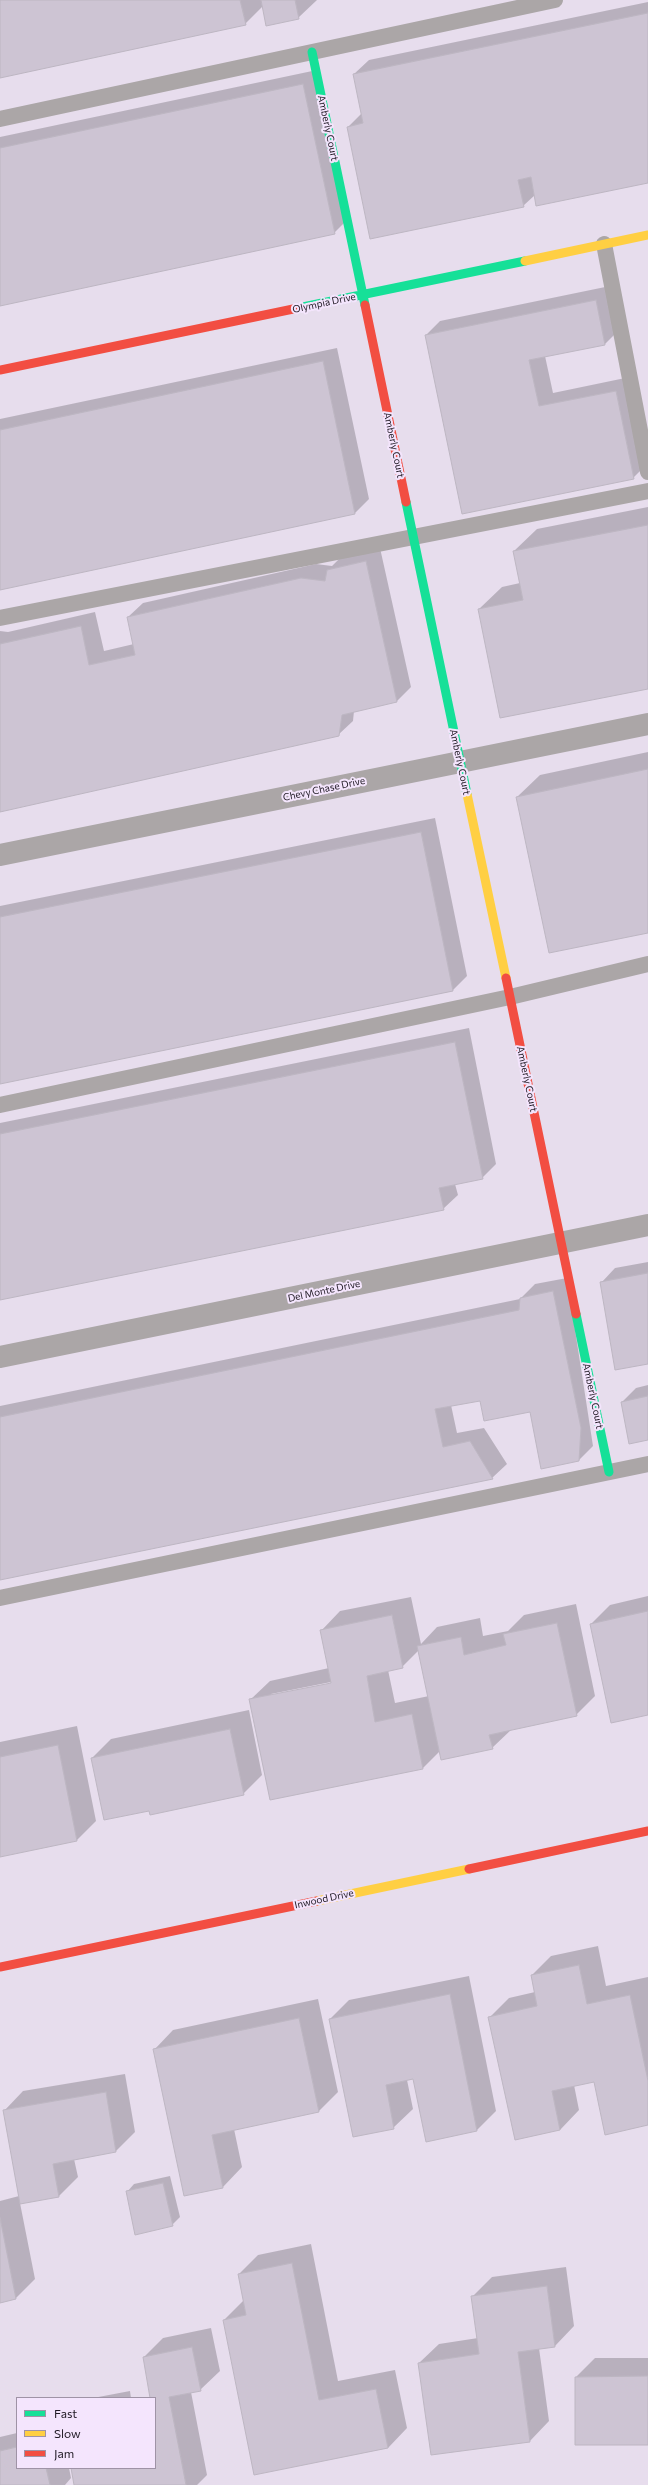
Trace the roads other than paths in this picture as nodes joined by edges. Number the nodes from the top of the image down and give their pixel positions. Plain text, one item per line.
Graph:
1 (555, 0) edge
2 (312, 52) junction
3 (0, 119) edge
4 (648, 235) edge
5 (604, 244) junction
6 (363, 295) junction
7 (0, 370) edge
8 (648, 472) edge
9 (648, 491) edge
10 (413, 536) junction
11 (0, 618) edge
12 (648, 724) edge
13 (460, 761) junction
14 (0, 855) edge
15 (648, 964) edge
16 (510, 997) junction
17 (0, 1106) edge
18 (648, 1225) edge
19 (561, 1243) junction
20 (0, 1357) edge
21 (648, 1464) edge
22 (608, 1472) junction
23 (0, 1598) edge
24 (648, 1831) edge
25 (0, 1967) edge

1 - 2 lane
2 - 3 lane
2 - 6 street, Amberly Court
4 - 5 street, Olympia Drive
5 - 6 street, Olympia Drive
5 - 8 lane
6 - 7 street, Olympia Drive
6 - 10 street, Amberly Court
9 - 10 lane
10 - 11 lane
10 - 13 street, Amberly Court
12 - 13 street, Chevy Chase Drive
13 - 14 street, Chevy Chase Drive
13 - 16 street, Amberly Court
15 - 16 lane
16 - 17 lane
16 - 19 street, Amberly Court
18 - 19 street, Del Monte Drive
19 - 20 street, Del Monte Drive
19 - 22 street, Amberly Court
21 - 22 lane
22 - 23 lane
24 - 25 street, Inwood Drive

